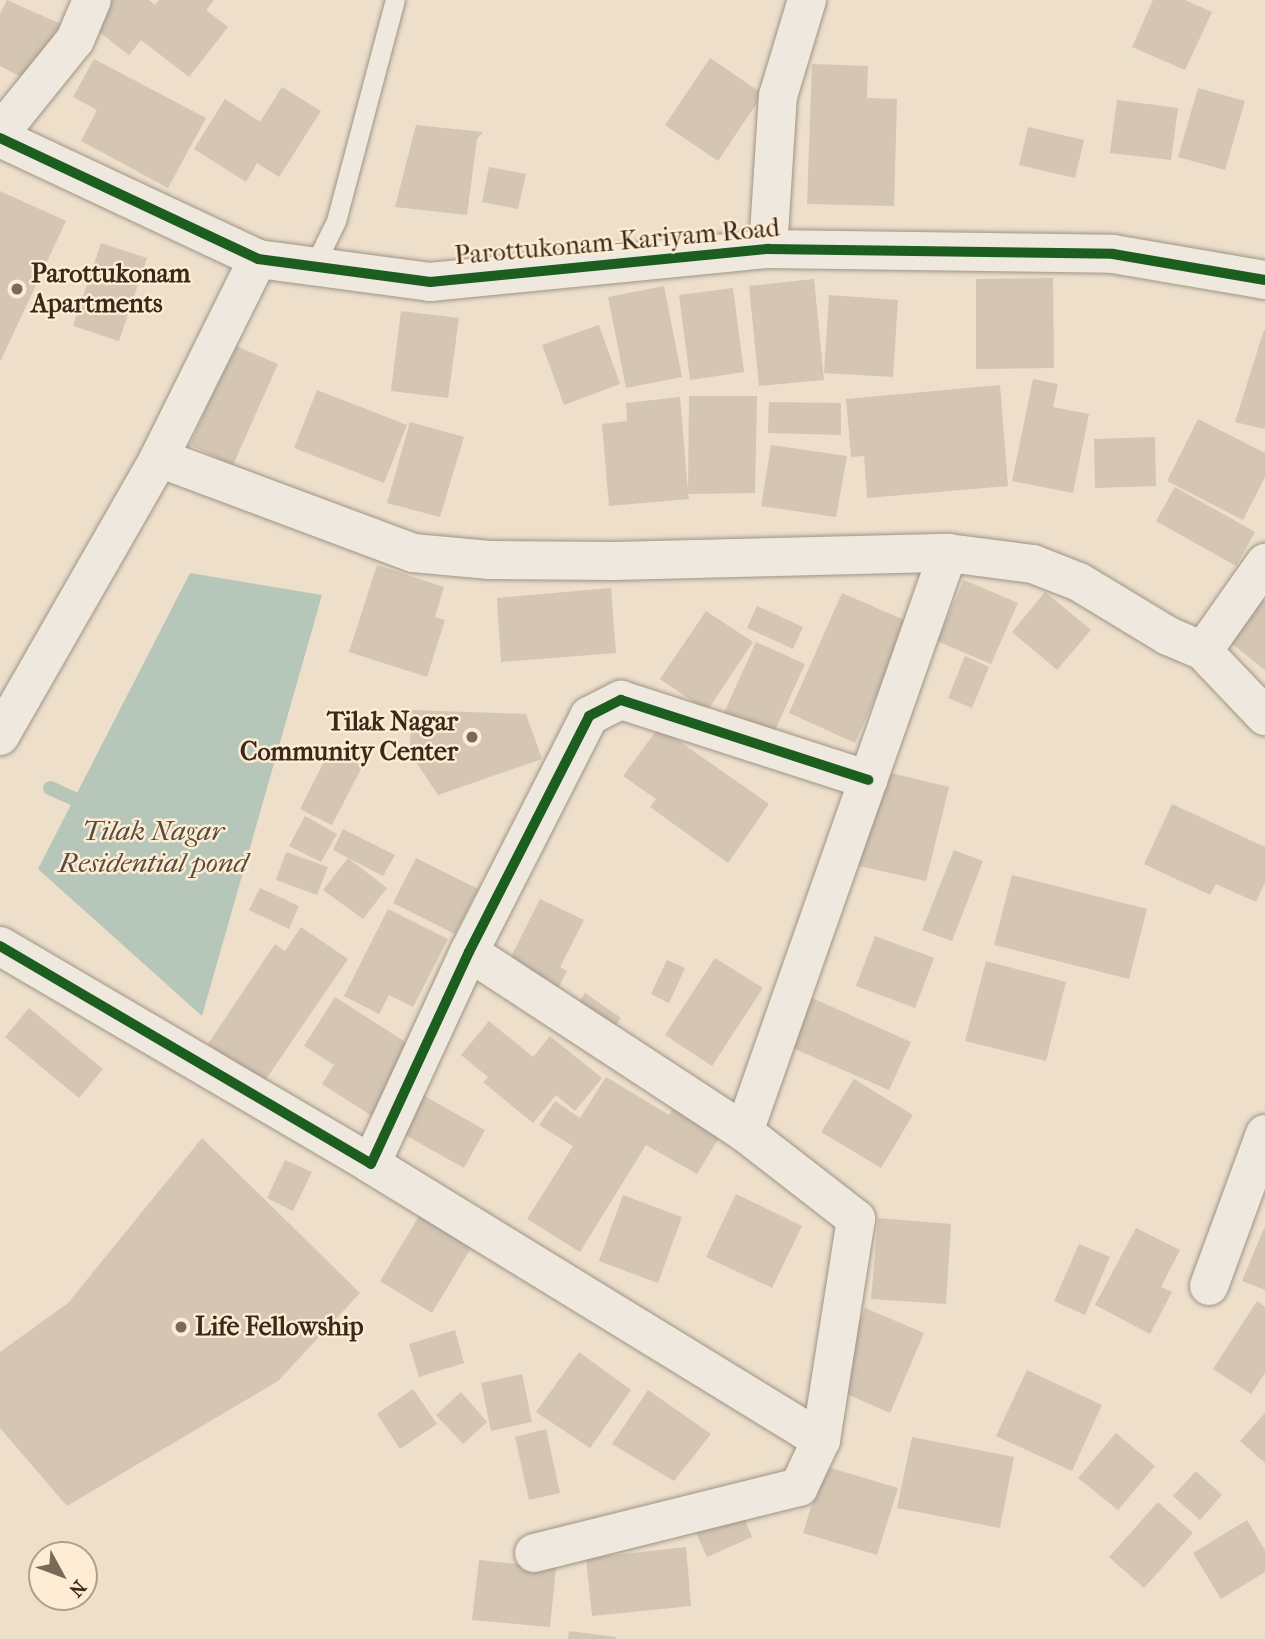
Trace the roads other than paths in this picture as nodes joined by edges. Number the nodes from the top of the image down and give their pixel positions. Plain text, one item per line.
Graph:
1 (92, 0) edge
2 (395, 0) edge
3 (807, 0) edge
4 (0, 136) edge
5 (768, 249) junction
6 (257, 260) junction
7 (313, 268) junction
8 (1265, 280) edge
9 (159, 458) junction
10 (948, 553) junction
11 (1265, 563) edge
12 (1203, 651) junction
13 (1265, 716) edge
14 (0, 736) edge
15 (868, 780) junction
16 (0, 946) edge
17 (469, 952) junction
18 (744, 1132) junction
19 (1265, 1134) edge
20 (371, 1164) junction
21 (1209, 1286) dead end
22 (821, 1440) junction
23 (534, 1553) dead end

1 - 4 street
2 - 7 lane
3 - 5 street
4 - 6 street, Parottukonam-Kariyam Road
5 - 7 street, Parottukonam-Kariyam Road
5 - 8 street, Parottukonam-Kariyam Road
6 - 7 street, Parottukonam-Kariyam Road
6 - 9 street
9 - 10 street
9 - 14 street
10 - 12 street
10 - 15 street
11 - 12 street
12 - 13 street
15 - 17 street
15 - 18 street
16 - 20 street
17 - 18 street
17 - 20 street
18 - 22 street
19 - 21 street
20 - 22 street
22 - 23 street

